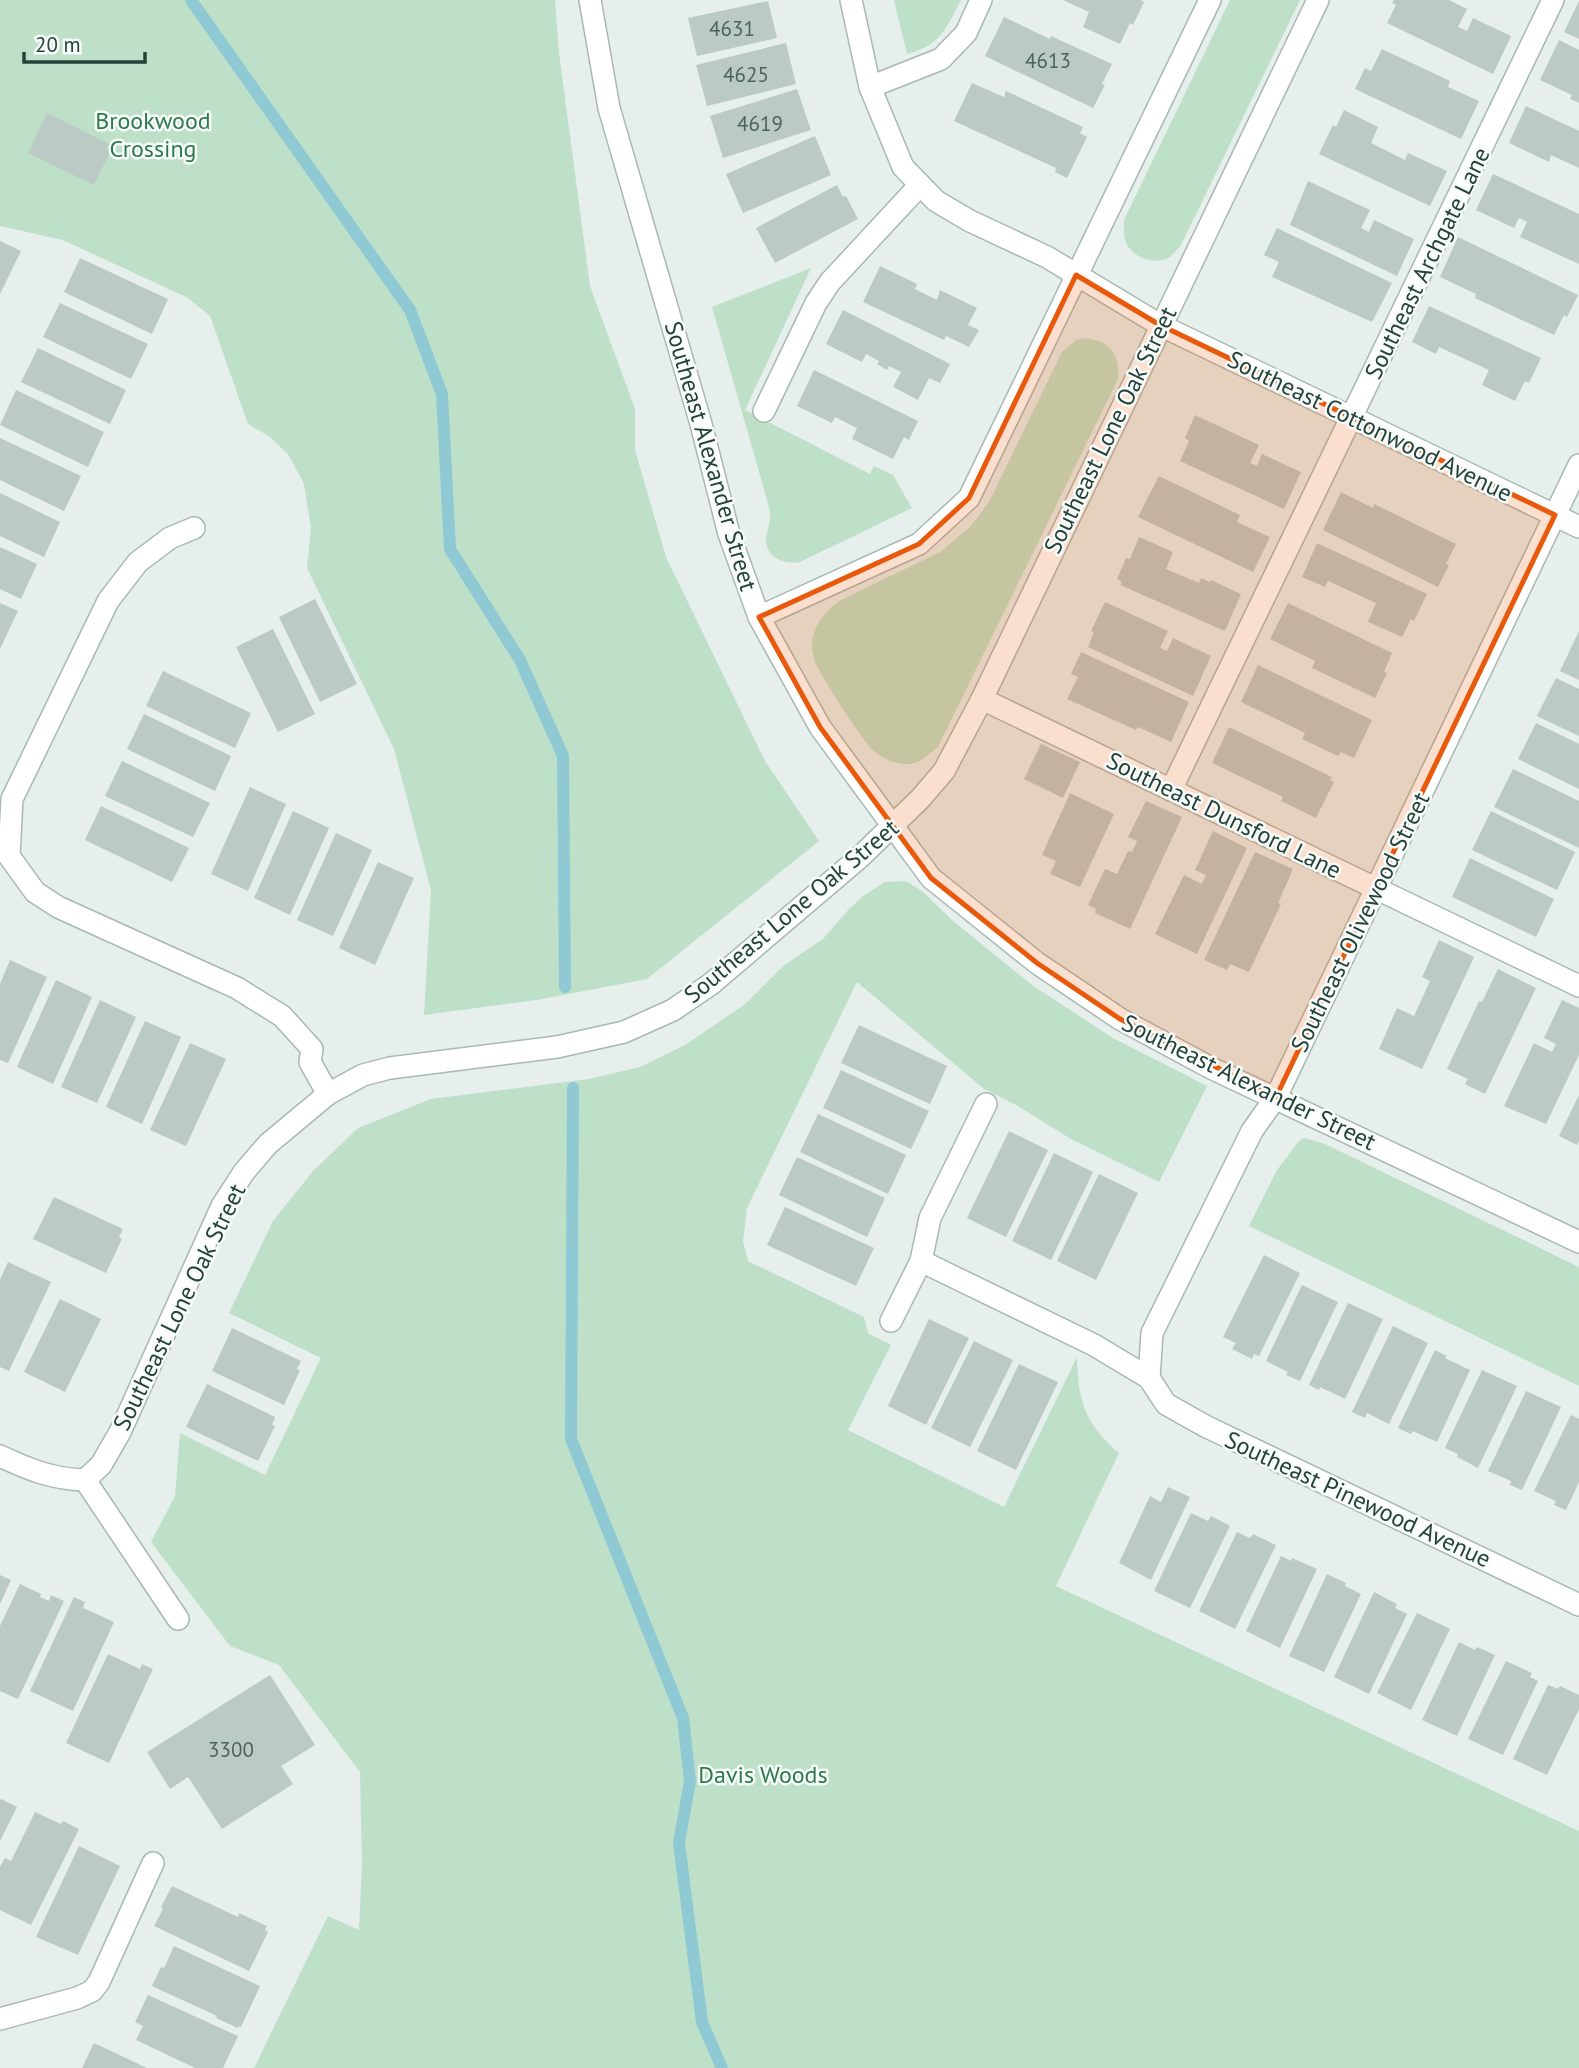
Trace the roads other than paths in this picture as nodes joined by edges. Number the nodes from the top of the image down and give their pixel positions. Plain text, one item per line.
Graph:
1 (590, 0) edge
2 (851, 0) edge
3 (981, 0) edge
4 (1210, 0) edge
5 (1318, 0) edge
6 (1553, 0) edge
7 (870, 86) junction
8 (920, 185) junction
9 (1076, 275) junction
10 (1160, 324) junction
11 (764, 411) dead end
12 (1352, 418) junction
13 (1579, 465) edge
14 (1555, 515) junction
15 (1579, 527) edge
16 (194, 528) dead end
17 (759, 617) junction
18 (982, 699) junction
19 (1171, 790) junction
20 (893, 826) junction
21 (5, 858) edge
22 (1376, 888) junction
23 (1579, 986) edge
24 (328, 1094) junction
25 (1276, 1097) junction
26 (986, 1104) dead end
27 (1579, 1242) edge
28 (920, 1261) junction
29 (891, 1321) dead end
30 (1149, 1378) junction
31 (0, 1456) edge
32 (85, 1480) junction
33 (1579, 1605) edge
34 (178, 1619) dead end
35 (153, 1863) dead end
36 (0, 2019) edge

1 - 17 street, Southeast Alexander Street
2 - 7 street, Southeast Cottonwood Avenue
3 - 7 street
4 - 9 street
5 - 10 street, Southeast Lone Oak Street
6 - 12 street, Southeast Archgate Lane
7 - 8 street, Southeast Cottonwood Avenue
8 - 9 street, Southeast Cottonwood Avenue
8 - 11 street
9 - 10 street, Southeast Cottonwood Avenue
9 - 17 street
10 - 12 street, Southeast Cottonwood Avenue
10 - 18 street, Southeast Lone Oak Street
12 - 14 street, Southeast Cottonwood Avenue
12 - 19 street, Southeast Archgate Lane
13 - 14 street, Southeast Olivewood Street
14 - 15 street, Southeast Cottonwood Avenue
14 - 22 street, Southeast Olivewood Street
16 - 21 street
17 - 20 street, Southeast Alexander Street
18 - 19 street, Southeast Dunsford Lane
18 - 20 street, Southeast Lone Oak Street
19 - 22 street, Southeast Dunsford Lane
20 - 24 street, Southeast Lone Oak Street
20 - 25 street, Southeast Alexander Street
21 - 24 street
22 - 23 street, Southeast Dunsford Lane
22 - 25 street, Southeast Olivewood Street
24 - 32 street, Southeast Lone Oak Street
25 - 27 street, Southeast Alexander Street
25 - 30 street, Southeast Olivewood Street
26 - 28 street
28 - 29 street
28 - 30 street
30 - 33 street, Southeast Pinewood Avenue
31 - 32 street
32 - 34 street
35 - 36 street

